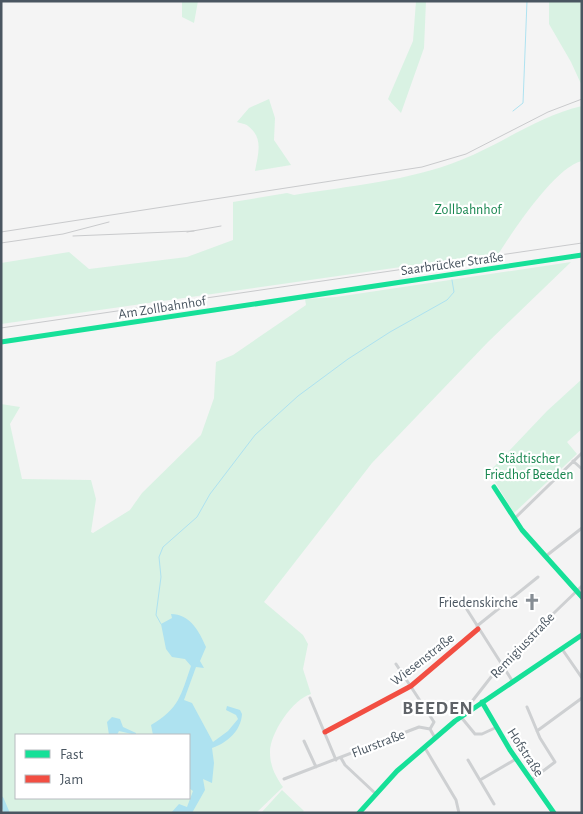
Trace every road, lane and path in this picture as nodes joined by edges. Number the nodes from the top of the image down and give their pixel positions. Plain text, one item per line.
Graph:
1 (582, 255) edge
2 (326, 293) joint
3 (1, 342) edge
4 (582, 453) edge
5 (573, 461) junction
6 (582, 469) edge
7 (494, 487) dead end
8 (514, 519) junction
9 (582, 528) edge
10 (546, 556) junction
11 (538, 577) dead end
12 (582, 586) edge
13 (577, 590) junction
14 (582, 597) edge
15 (466, 608) dead end
16 (478, 628) junction
17 (582, 635) edge
18 (562, 649) junction
19 (502, 663) junction
20 (396, 664) dead end
21 (582, 678) edge
22 (513, 682) junction
23 (411, 686) junction
24 (310, 698) dead end
25 (582, 698) edge
26 (482, 702) junction
27 (527, 706) dead end
28 (469, 711) junction
29 (461, 717) junction
30 (497, 727) junction
31 (430, 729) junction
32 (537, 731) junction
33 (325, 732) junction
34 (435, 738) junction
35 (304, 740) dead end
36 (424, 747) junction
37 (341, 758) junction
38 (516, 759) junction
39 (336, 760) junction
40 (468, 760) dead end
41 (316, 767) junction
42 (284, 779) dead end
43 (480, 780) junction
44 (531, 780) junction
45 (376, 794) junction
46 (494, 804) dead end
47 (359, 813) edge
48 (459, 813) edge
49 (554, 813) edge

1 - 2 street, Saarbrücker Straße
2 - 3 street, Am Zollbahnhof
4 - 5 street
5 - 6 street
5 - 8 street
7 - 8 street
8 - 10 street
9 - 10 street
10 - 13 street
11 - 16 street, Wiesenstraße
12 - 13 street, Remigiusstraße
13 - 14 street
13 - 19 street, Remigiusstraße
15 - 16 street
16 - 19 street
16 - 23 street, Wiesenstraße
17 - 18 street
18 - 21 street
18 - 22 street
19 - 22 street
19 - 28 street, Remigiusstraße
20 - 23 street
22 - 26 street
23 - 31 street
23 - 33 street, Wiesenstraße
24 - 33 street
25 - 32 street
26 - 28 street
26 - 30 street, Hofstraße
27 - 32 street
28 - 29 street
29 - 30 street
29 - 34 street
30 - 38 street, Hofstraße
31 - 34 street
31 - 37 street, Flurstraße
32 - 44 street
33 - 39 street
34 - 36 street
35 - 41 street
36 - 45 street
36 - 48 street
37 - 39 street, Flurstraße
37 - 45 street
38 - 43 street
38 - 44 street, Hofstraße
39 - 41 street, Flurstraße
40 - 43 street
41 - 42 street, Flurstraße
43 - 46 street
44 - 49 street, Hofstraße
45 - 47 street

